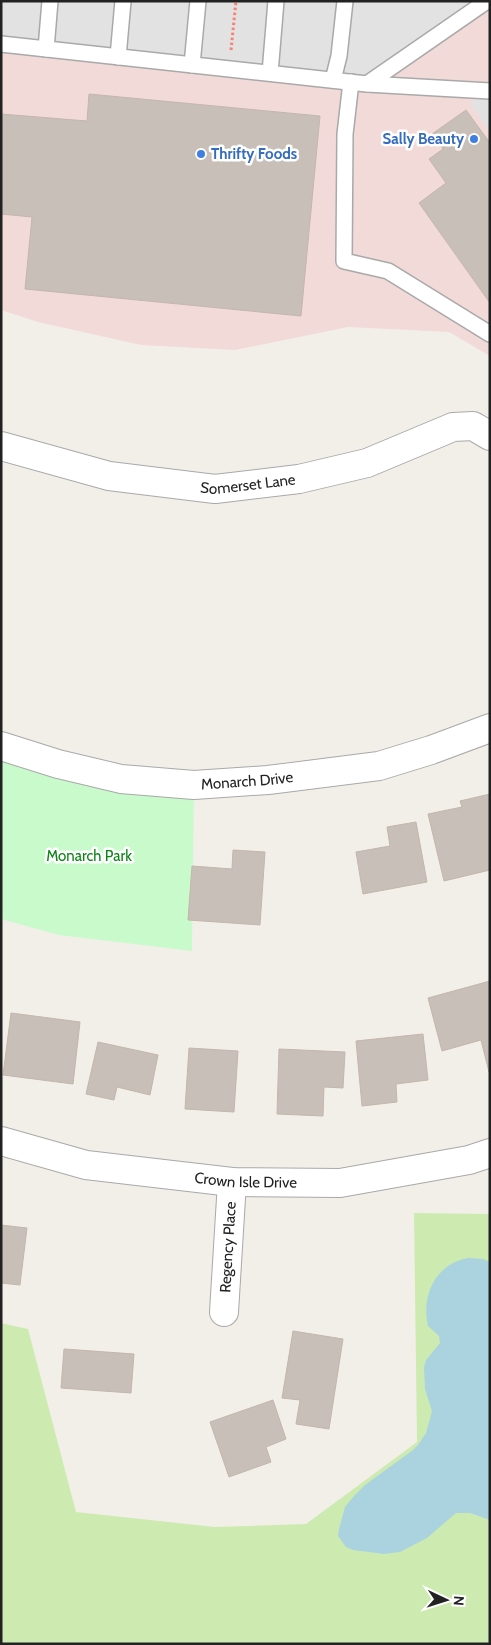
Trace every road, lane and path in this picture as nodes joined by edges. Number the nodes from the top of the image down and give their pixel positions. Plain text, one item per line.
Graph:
1 (50, 1) edge
2 (124, 1) edge
3 (198, 1) edge
4 (236, 1) edge
5 (276, 1) edge
6 (345, 1) edge
7 (487, 1) edge
8 (1, 44) edge
9 (46, 49) junction
10 (118, 57) junction
11 (192, 65) junction
12 (229, 69) junction
13 (270, 73) junction
14 (334, 80) junction
15 (351, 82) junction
16 (367, 84) junction
17 (490, 91) edge
18 (490, 334) edge
19 (490, 436) edge
20 (1, 446) edge
21 (490, 728) edge
22 (1, 746) edge
23 (1, 1141) edge
24 (490, 1154) edge
25 (232, 1182) junction
26 (224, 1312) dead end

1 - 9 lane
2 - 10 lane
3 - 11 lane
4 - 12 path
5 - 13 lane
6 - 14 lane
7 - 16 lane
8 - 9 lane
9 - 10 lane
10 - 11 lane
11 - 12 lane
12 - 13 lane
13 - 14 lane
14 - 15 lane
15 - 16 lane
15 - 18 lane
16 - 17 lane
19 - 20 street, Somerset Lane
21 - 22 street, Monarch Drive
23 - 25 street, Crown Isle Drive
24 - 25 street, Crown Isle Drive
25 - 26 street, Regency Place

